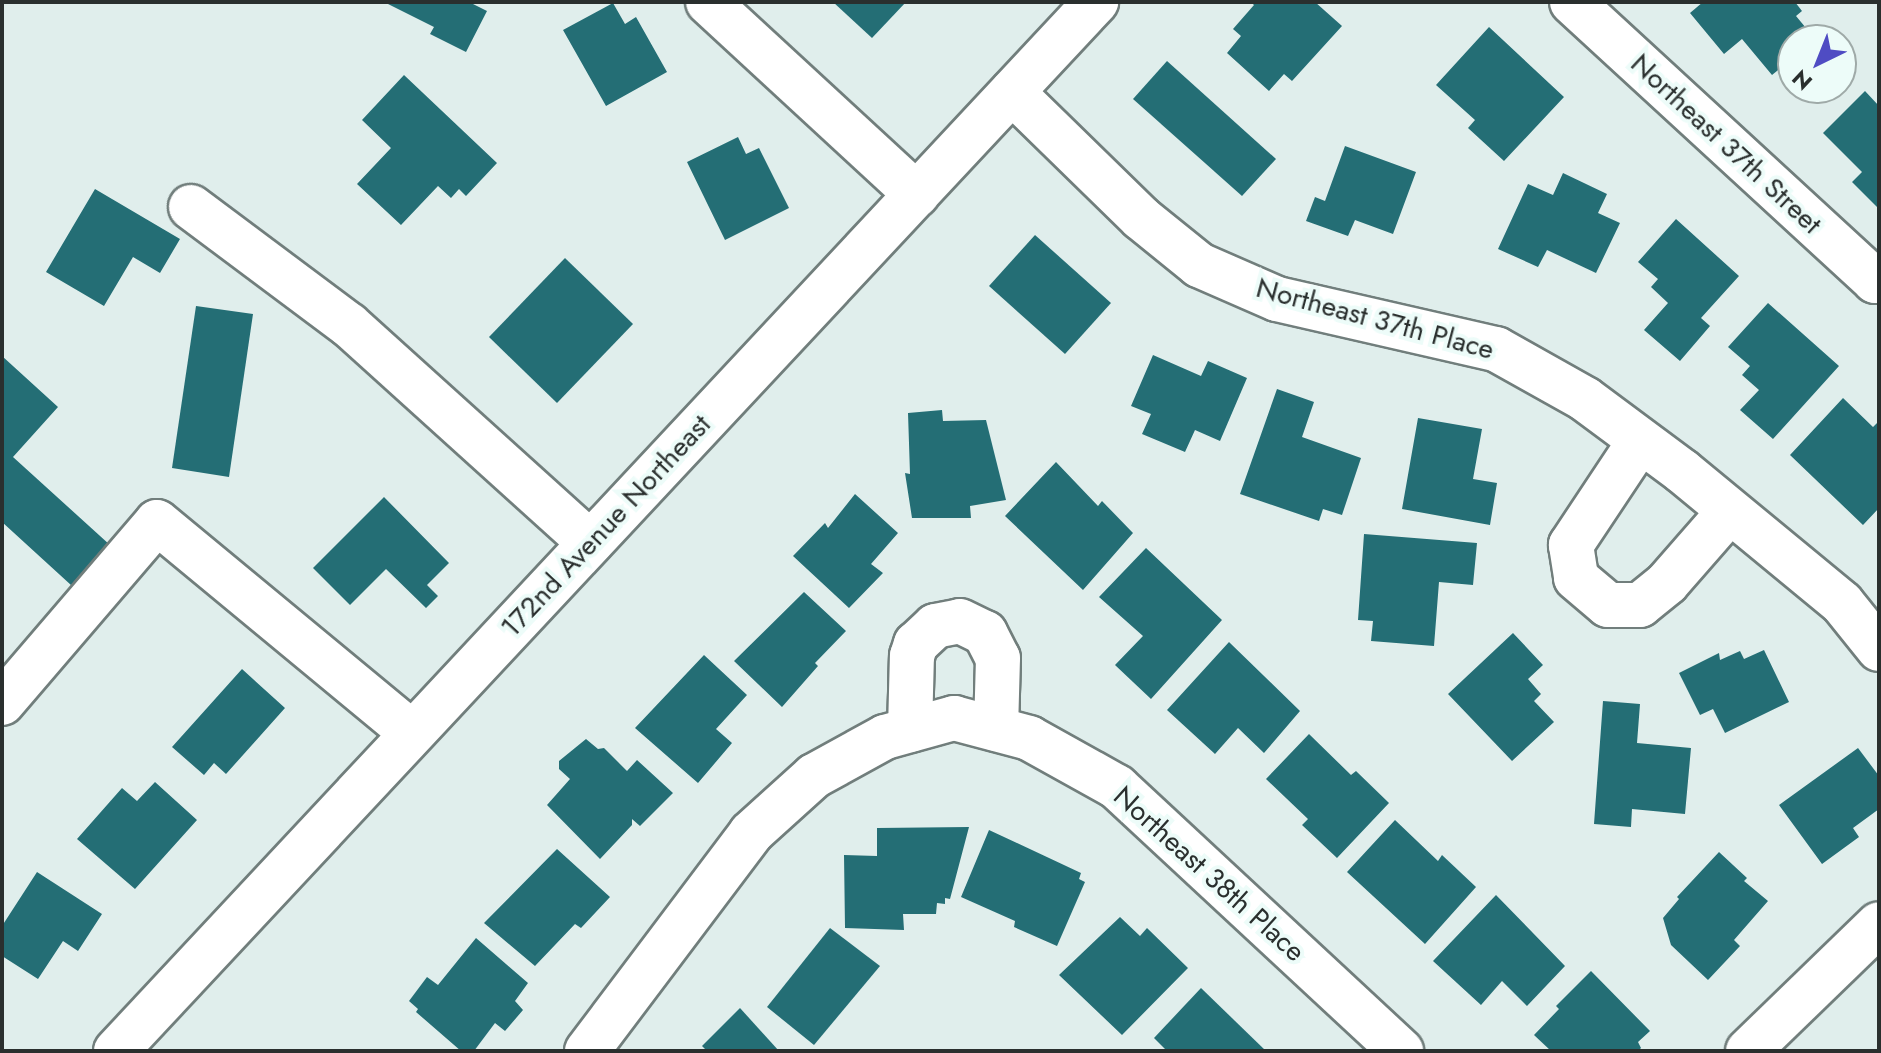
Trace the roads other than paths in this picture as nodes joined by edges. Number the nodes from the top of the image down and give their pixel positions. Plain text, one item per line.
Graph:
1 (708, 2) edge
2 (1096, 2) edge
3 (1572, 2) edge
4 (1012, 92) junction
5 (917, 195) junction
6 (191, 207) dead end
7 (1879, 276) edge
8 (1640, 441) junction
9 (1729, 512) junction
10 (590, 543) junction
11 (1879, 649) edge
12 (2, 703) edge
13 (996, 729) junction
14 (910, 730) junction
15 (412, 733) junction
16 (1879, 924) edge
17 (116, 1051) edge
18 (587, 1051) edge
19 (1401, 1051) edge
20 (1748, 1051) edge

1 - 5 street
2 - 4 street, 172nd Avenue Northeast
3 - 7 street, Northeast 37th Street
4 - 5 street, 172nd Avenue Northeast
4 - 8 street, Northeast 37th Place
5 - 10 street, 172nd Avenue Northeast
6 - 10 street
8 - 9 street, Northeast 37th Place
8 - 9 street
9 - 11 street, Northeast 37th Place
10 - 15 street, 172nd Avenue Northeast
12 - 15 street
13 - 14 street, Northeast 38th Place
13 - 14 street
13 - 19 street, Northeast 38th Place
14 - 18 street
15 - 17 street, 172nd Avenue Northeast
16 - 20 street

